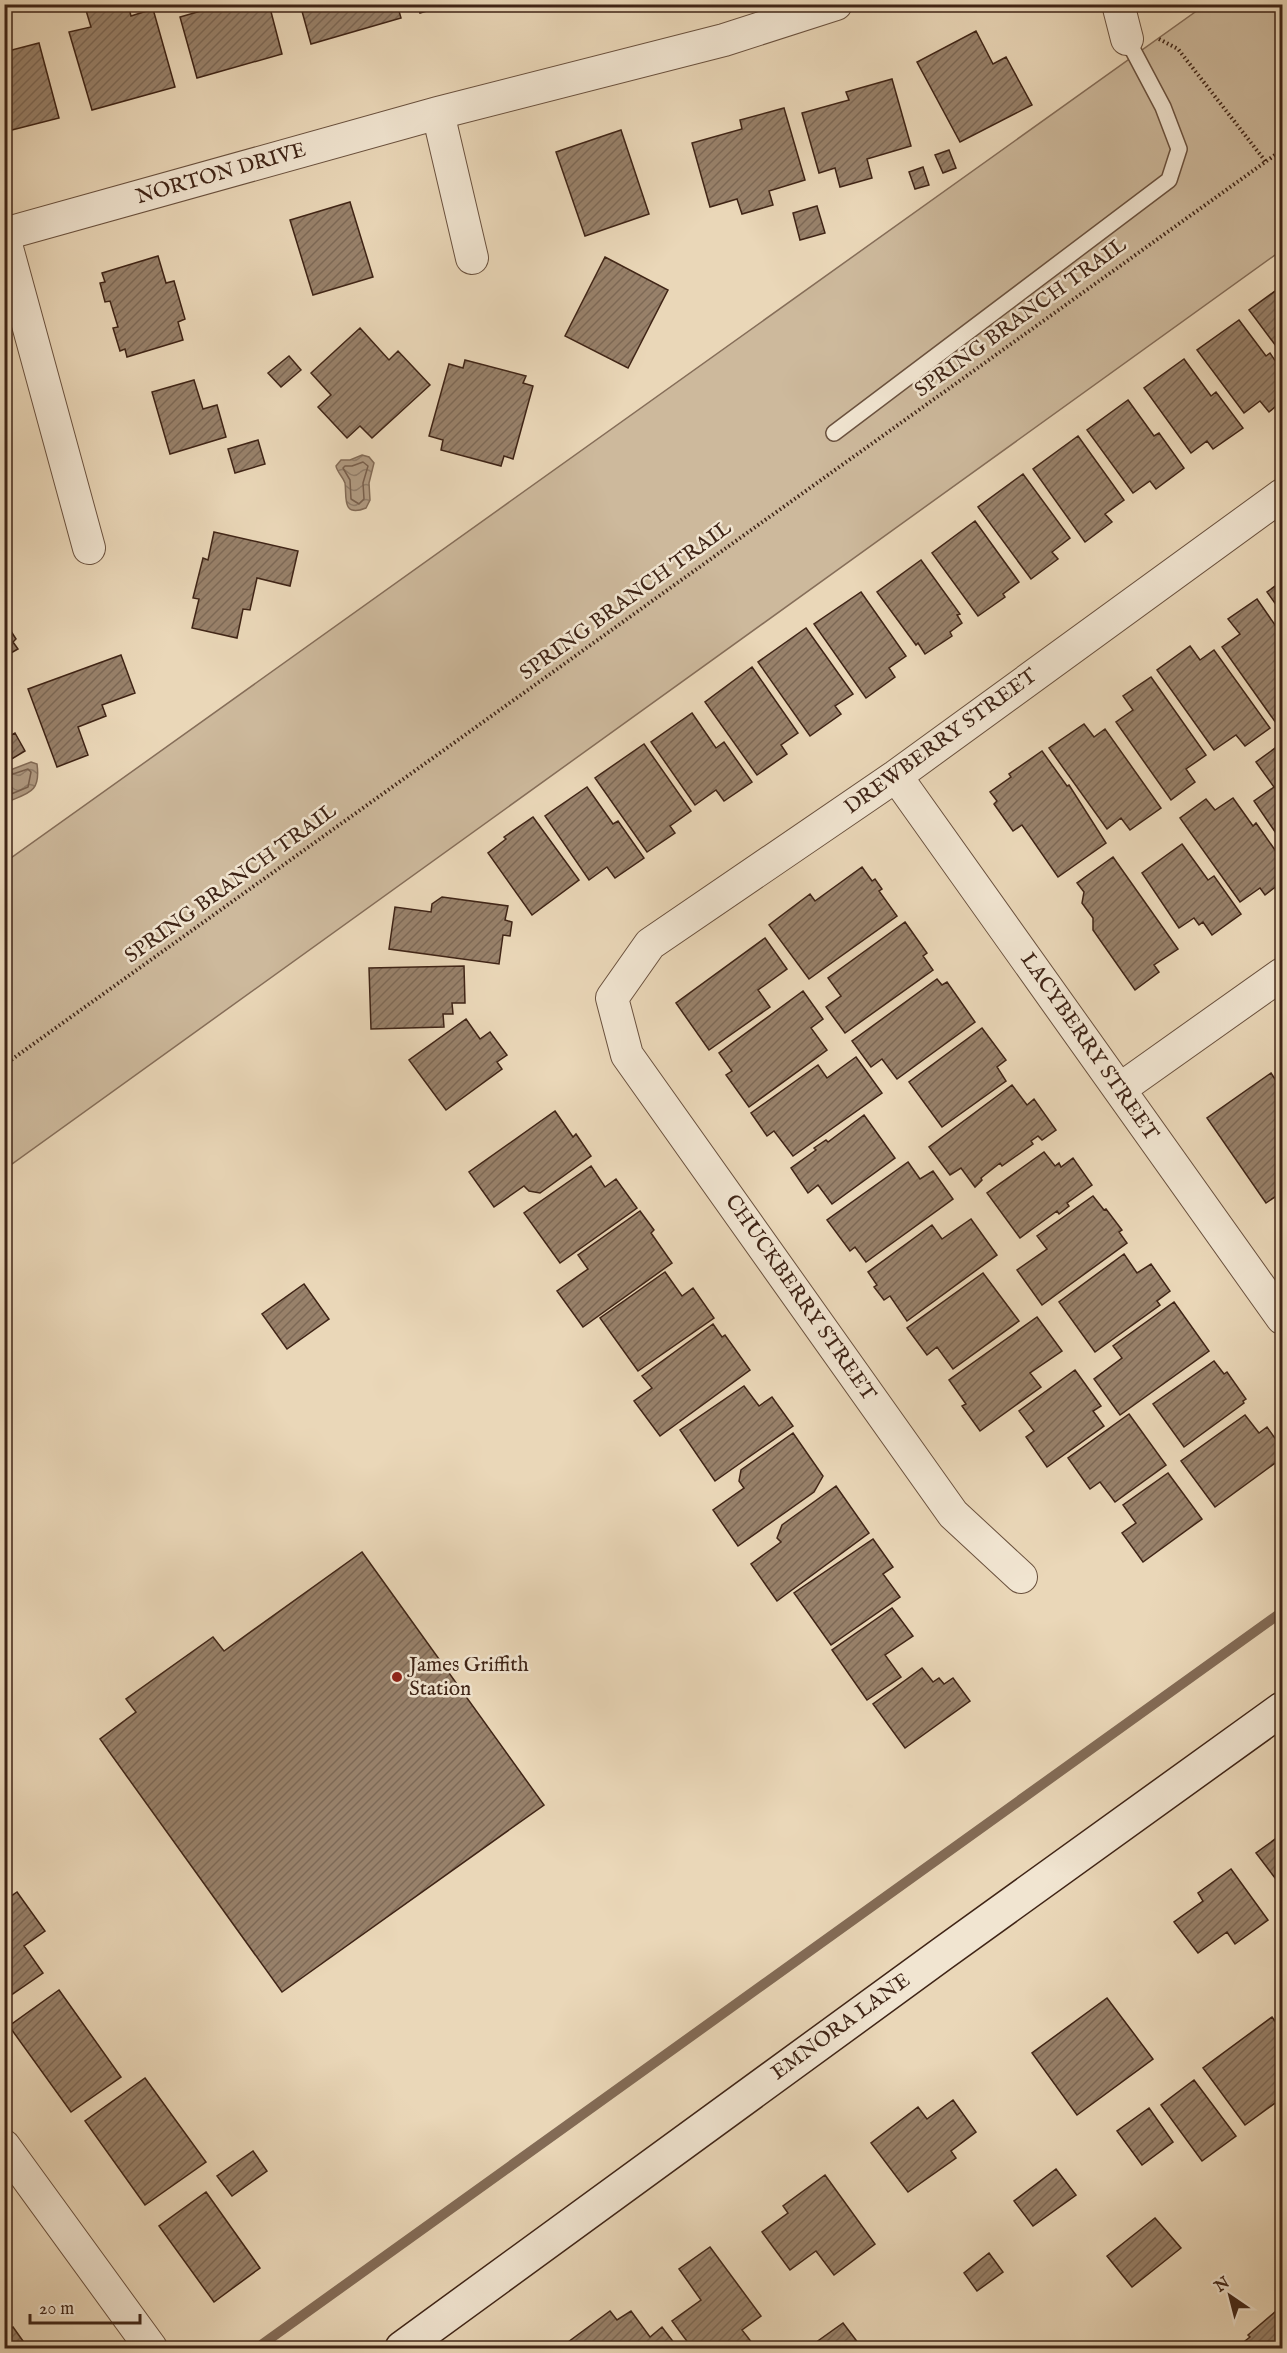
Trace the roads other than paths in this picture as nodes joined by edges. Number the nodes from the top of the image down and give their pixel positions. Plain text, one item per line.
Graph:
1 (836, 4) edge
2 (1119, 4) edge
3 (1128, 39) joint
4 (438, 113) junction
5 (4, 236) edge
6 (472, 258) dead end
7 (834, 433) dead end
8 (1282, 495) edge
9 (89, 548) dead end
10 (896, 776) junction
11 (1282, 974) edge
12 (612, 998) joint
13 (1120, 1089) junction
14 (1282, 1318) edge
15 (1021, 1577) dead end
16 (1282, 1709) edge
17 (4, 2146) edge
18 (151, 2349) edge
19 (402, 2349) edge

1 - 4 street, NORTON DRIVE
2 - 3 street
3 - 7 lane
4 - 5 street, NORTON DRIVE
4 - 6 street
5 - 9 street
8 - 10 street, DREWBERRY STREET
10 - 12 street, DREWBERRY STREET
10 - 13 street, LACYBERRY STREET
11 - 13 street
12 - 15 street, CHUCKBERRY STREET
13 - 14 street, LACYBERRY STREET
16 - 19 street, EMNORA LANE
17 - 18 street

